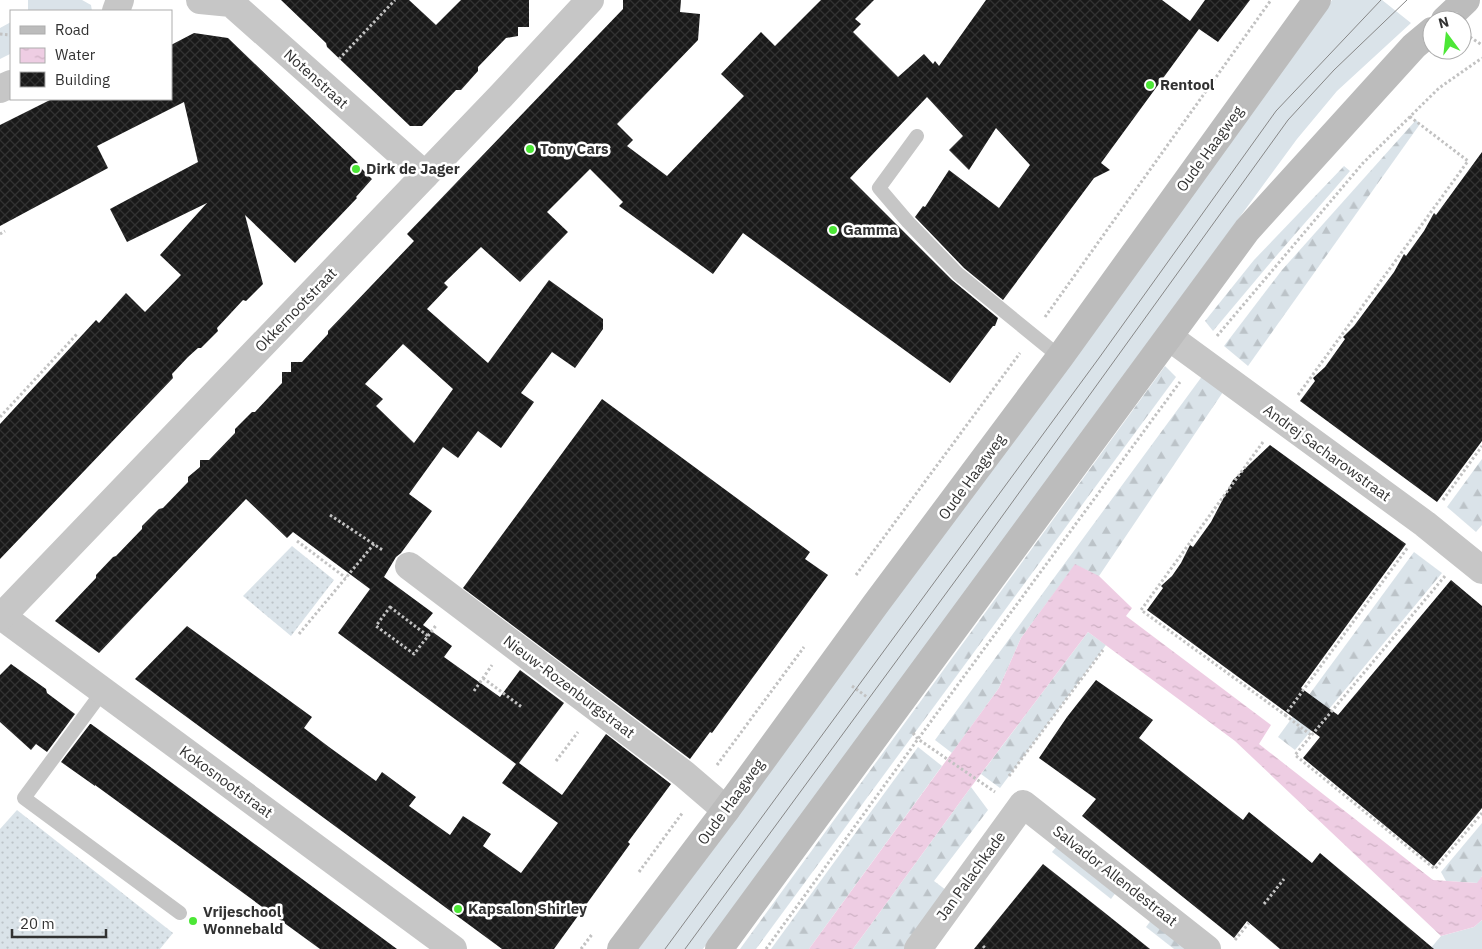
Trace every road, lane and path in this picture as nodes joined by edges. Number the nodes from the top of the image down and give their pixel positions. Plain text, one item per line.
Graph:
1 (200, 0) edge
2 (395, 0) edge
3 (590, 0) edge
4 (1271, 0) edge
5 (1317, 0) edge
6 (1466, 0) edge
7 (1456, 10) edge
8 (1422, 39) edge
9 (1482, 58) edge
10 (318, 81) junction
11 (917, 136) dead end
12 (425, 175) junction
13 (5, 231) dead end
14 (0, 234) edge
15 (77, 334) dead end
16 (1032, 335) junction
17 (1170, 337) junction
18 (1060, 357) junction
19 (1198, 359) junction
20 (0, 417) edge
21 (330, 515) dead end
22 (298, 542) dead end
23 (374, 544) junction
24 (1472, 563) edge
25 (408, 566) joint
26 (346, 578) junction
27 (855, 578) dead end
28 (1, 616) edge
29 (376, 626) joint
30 (300, 634) dead end
31 (808, 641) dead end
32 (803, 649) junction
33 (829, 668) junction
34 (483, 678) dead end
35 (103, 691) junction
36 (523, 708) dead end
37 (596, 708) junction
38 (891, 714) junction
39 (1285, 715) dead end
40 (1311, 735) junction
41 (918, 739) junction
42 (556, 762) dead end
43 (986, 786) dead end
44 (700, 788) junction
45 (1023, 804) joint
46 (726, 810) junction
47 (1482, 813) edge
48 (635, 877) dead end
49 (1284, 879) dead end
50 (1264, 904) dead end
51 (180, 913) dead end
52 (1249, 923) dead end
53 (593, 933) dead end
54 (1233, 942) dead end
55 (453, 949) edge
56 (582, 949) edge
57 (621, 949) edge
58 (719, 949) edge
59 (766, 949) edge
60 (918, 949) edge
61 (1207, 949) edge

1 - 10 street, Notenstraat
2 - 10 path
3 - 12 street, Okkernootstraat
4 - 16 path
5 - 18 main road, Oude Haagweg
6 - 7 main road
8 - 17 main road
9 - 19 path
10 - 12 street, Notenstraat
11 - 16 lane
12 - 28 street, Okkernootstraat
13 - 14 path
15 - 20 path
16 - 18 lane
16 - 27 path
17 - 19 street, Andrej Sacharowstraat
17 - 38 main road
18 - 33 main road, Oude Haagweg
19 - 24 street, Andrej Sacharowstraat
19 - 41 path
21 - 23 path
22 - 26 path
23 - 25 path
23 - 26 path
24 - 40 path
25 - 37 street, Nieuw-Rozenburgstraat
26 - 30 path
28 - 35 street, Kokosnootstraat
29 - 29 path
31 - 32 path
32 - 33 path
32 - 44 path
33 - 38 path
33 - 46 main road, Oude Haagweg
34 - 36 path
35 - 51 lane
35 - 55 street, Kokosnootstraat
37 - 42 path
37 - 44 street, Nieuw-Rozenburgstraat
38 - 41 path
38 - 58 main road
39 - 40 path
40 - 47 path
41 - 43 path
41 - 59 path
44 - 46 street, Nieuw-Rozenburgstraat
44 - 48 path
45 - 60 street, Jan Palachkade
45 - 61 street, Salvador Allendestraat
46 - 57 main road, Oude Haagweg
49 - 50 path
52 - 54 path
53 - 56 path

